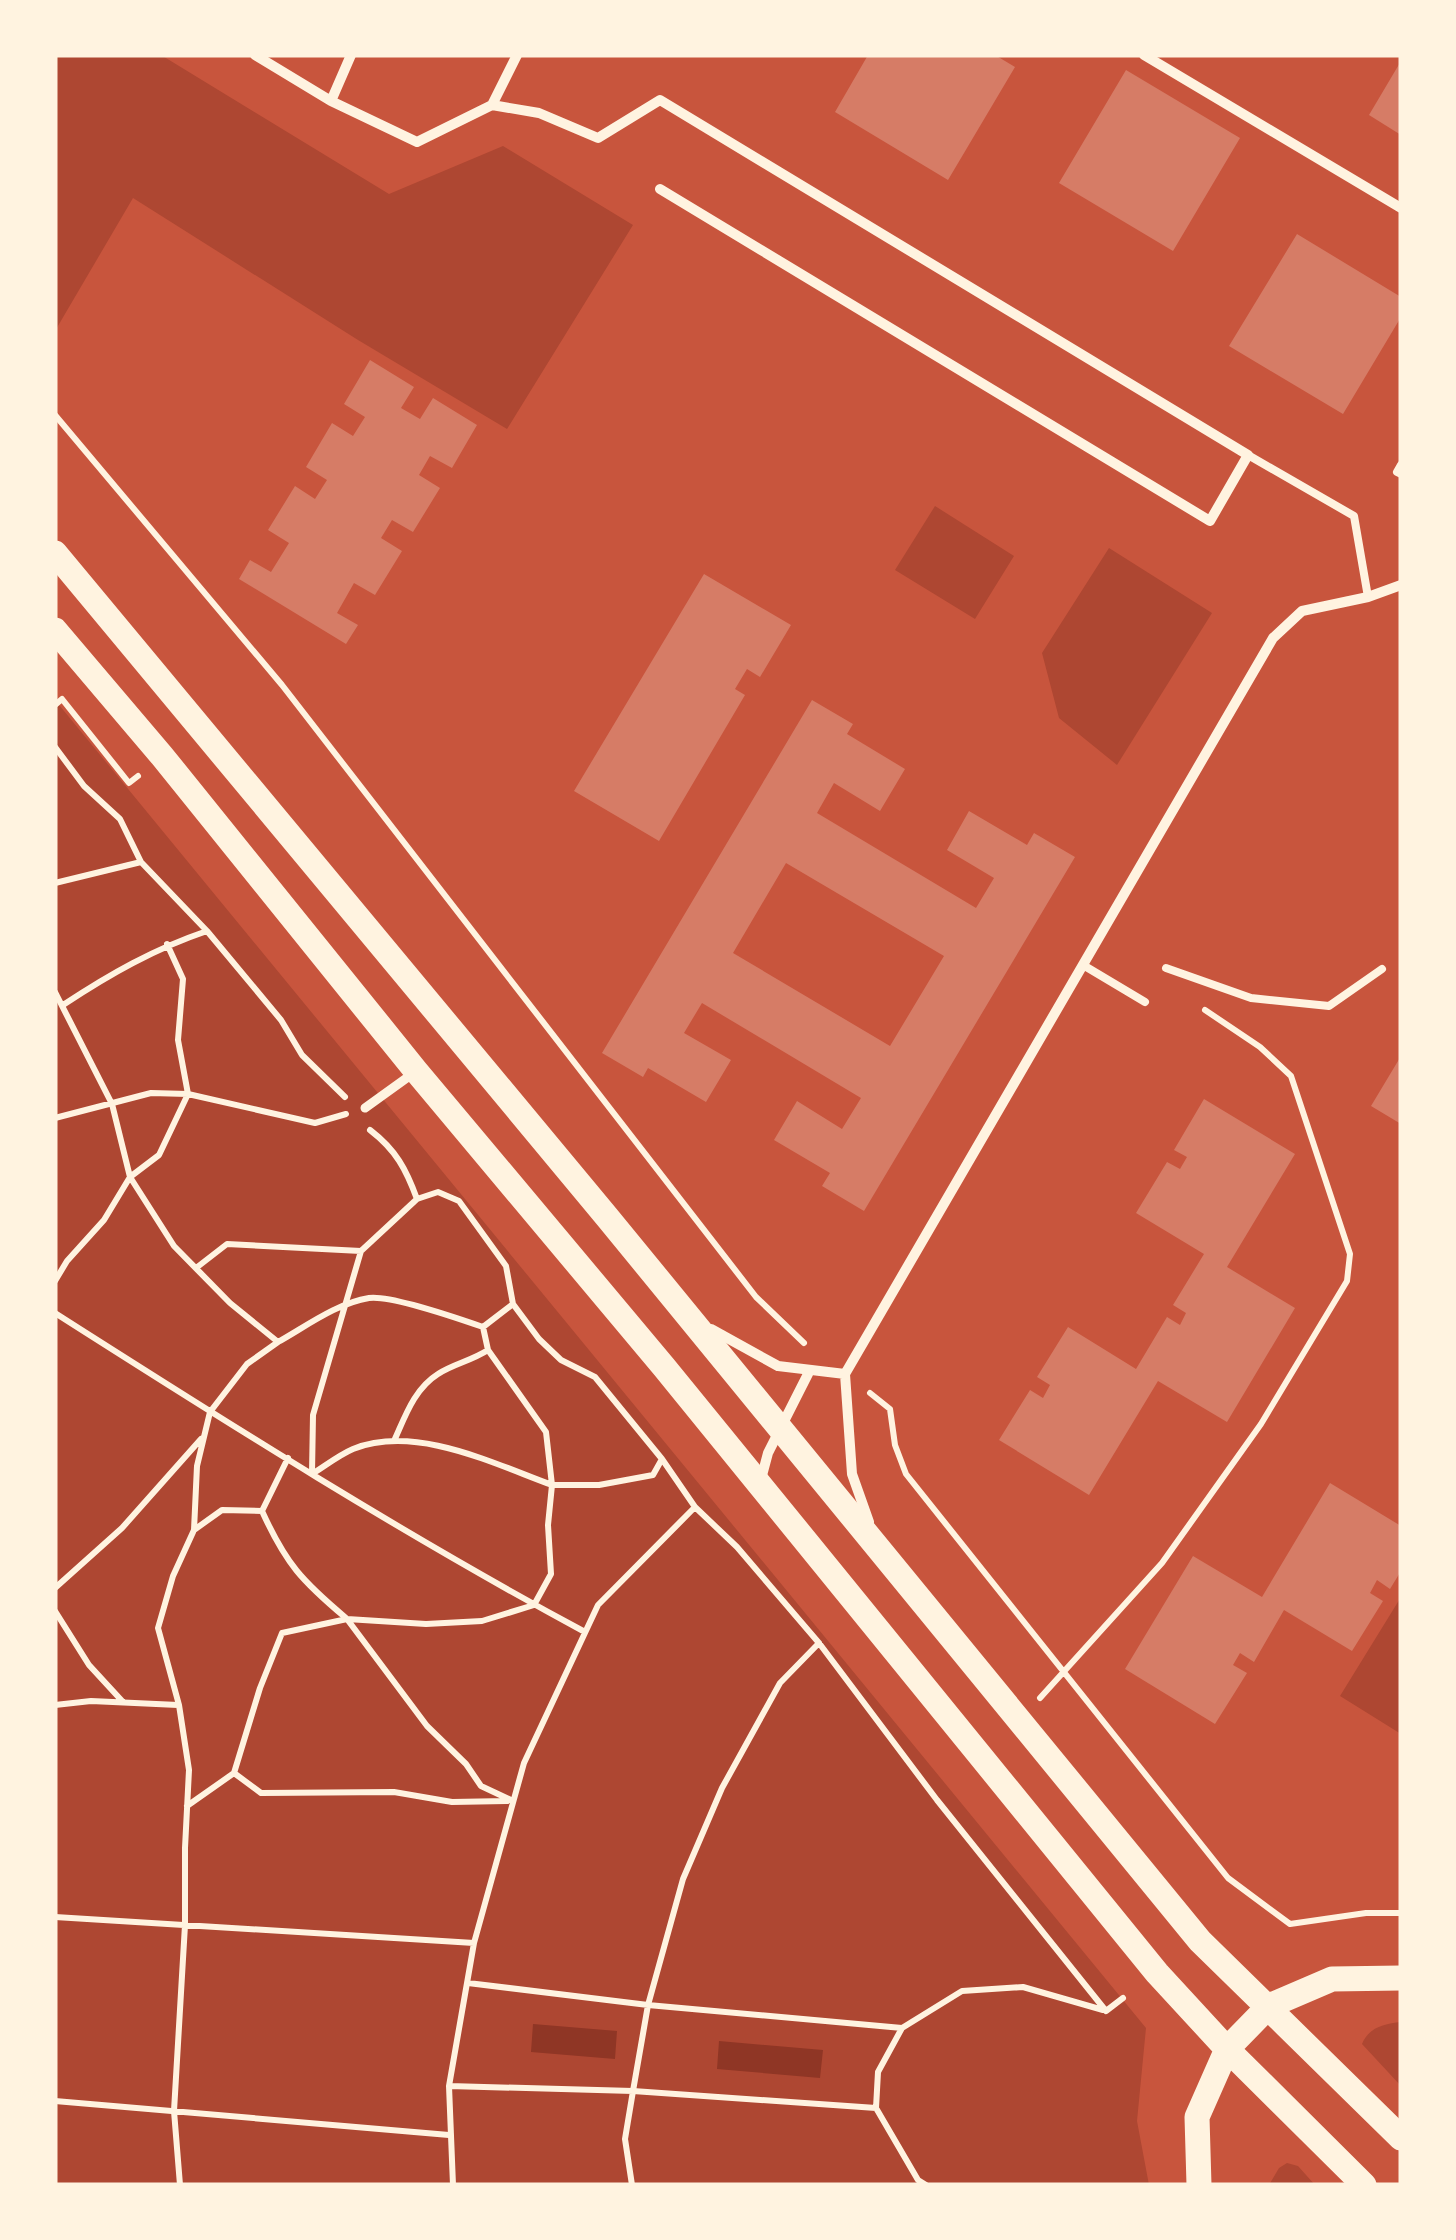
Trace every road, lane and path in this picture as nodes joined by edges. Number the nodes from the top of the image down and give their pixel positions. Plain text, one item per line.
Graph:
1 (255, 55) edge
2 (351, 55) edge
3 (517, 55) edge
4 (1144, 55) edge
5 (331, 101) junction
6 (492, 106) junction
7 (660, 189) dead end
8 (1401, 208) edge
9 (55, 415) edge
10 (1248, 455) junction
11 (1401, 465) edge
12 (1401, 474) edge
13 (55, 553) edge
14 (1401, 585) edge
15 (1368, 597) junction
16 (55, 630) edge
17 (55, 747) edge
18 (141, 862) junction
19 (55, 884) edge
20 (208, 930) junction
21 (167, 944) junction
22 (1083, 965) junction
23 (1166, 968) dead end
24 (1382, 969) dead end
25 (55, 992) edge
26 (1145, 1002) dead end
27 (1191, 1002) dead end
28 (63, 1006) junction
29 (416, 1072) junction
30 (188, 1094) junction
31 (112, 1104) junction
32 (364, 1108) junction
33 (55, 1118) edge
34 (130, 1177) junction
35 (417, 1199) junction
36 (360, 1251) junction
37 (196, 1268) junction
38 (55, 1281) edge
39 (672, 1298) junction
40 (513, 1304) junction
41 (346, 1306) junction
42 (55, 1313) edge
43 (482, 1326) junction
44 (278, 1342) junction
45 (488, 1350) junction
46 (810, 1370) junction
47 (845, 1374) junction
48 (210, 1412) junction
49 (779, 1429) junction
50 (204, 1436) junction
51 (394, 1441) junction
52 (288, 1458) junction
53 (662, 1459) junction
54 (312, 1474) junction
55 (552, 1485) junction
56 (760, 1487) junction
57 (695, 1508) junction
58 (262, 1511) junction
59 (194, 1530) junction
60 (877, 1547) junction
61 (55, 1588) edge
62 (534, 1605) junction
63 (55, 1612) edge
64 (347, 1618) junction
65 (585, 1632) junction
66 (818, 1643) junction
67 (1064, 1672) junction
68 (122, 1702) junction
69 (55, 1705) edge
70 (178, 1705) junction
71 (1019, 1721) junction
72 (234, 1774) junction
73 (514, 1801) junction
74 (188, 1806) junction
75 (1401, 1913) edge
76 (55, 1916) edge
77 (186, 1925) junction
78 (474, 1943) junction
79 (1401, 1978) edge
80 (468, 1983) junction
81 (1123, 1998) dead end
82 (648, 2005) junction
83 (1269, 2006) junction
84 (1106, 2011) junction
85 (902, 2028) junction
86 (1227, 2049) junction
87 (450, 2086) junction
88 (633, 2091) junction
89 (55, 2100) edge
90 (876, 2108) junction
91 (174, 2111) junction
92 (449, 2135) junction
93 (1401, 2138) edge
94 (180, 2185) edge
95 (453, 2185) edge
96 (632, 2185) edge
97 (926, 2185) edge
98 (1199, 2185) edge
99 (1364, 2185) edge

1 - 5 street
2 - 5 street
3 - 6 street
4 - 8 street
5 - 6 street
6 - 10 street
7 - 10 street
9 - 47 path
10 - 15 lane
11 - 12 lane
13 - 39 main road
14 - 15 street
15 - 22 street
16 - 29 main road
17 - 18 path
18 - 19 path
18 - 20 path
20 - 21 path
20 - 32 path
21 - 28 path
21 - 30 path
22 - 26 lane
22 - 47 street
23 - 24 lane
25 - 28 path
27 - 67 path
28 - 31 path
29 - 32 street
29 - 56 main road
30 - 31 path
30 - 32 path
30 - 34 path
31 - 33 path
31 - 34 path
32 - 35 path
34 - 37 path
34 - 38 path
35 - 36 path
35 - 40 path
36 - 37 path
36 - 41 path
37 - 44 path
39 - 46 street
39 - 49 main road
40 - 43 path
40 - 53 path
41 - 43 path
41 - 44 path
41 - 54 path
42 - 48 path
43 - 45 path
44 - 48 path
45 - 51 path
45 - 55 path
46 - 47 street
46 - 49 street
47 - 60 street
47 - 67 path
48 - 50 path
48 - 52 path
49 - 56 street
49 - 60 main road
50 - 59 path
50 - 61 path
51 - 54 path
51 - 55 path
52 - 54 path
52 - 58 path
53 - 55 path
53 - 57 path
54 - 62 path
55 - 62 path
56 - 86 main road
57 - 65 path
57 - 66 path
58 - 59 path
58 - 64 path
59 - 70 path
60 - 71 main road
62 - 64 path
62 - 65 path
63 - 68 path
64 - 72 path
64 - 73 path
65 - 73 path
66 - 82 path
66 - 84 path
67 - 71 path
67 - 75 path
68 - 69 path
68 - 70 path
70 - 74 path
71 - 83 main road
72 - 73 path
72 - 74 path
73 - 78 path
74 - 77 path
76 - 77 path
77 - 78 path
77 - 91 path
78 - 80 path
79 - 83 main road
80 - 82 path
80 - 87 path
81 - 84 path
82 - 85 path
82 - 88 path
83 - 86 main road
83 - 93 main road
84 - 85 path
85 - 90 path
86 - 98 main road
86 - 99 main road
87 - 88 path
87 - 92 path
88 - 90 path
88 - 96 path
89 - 91 path
90 - 97 path
91 - 92 path
91 - 94 path
92 - 95 path

